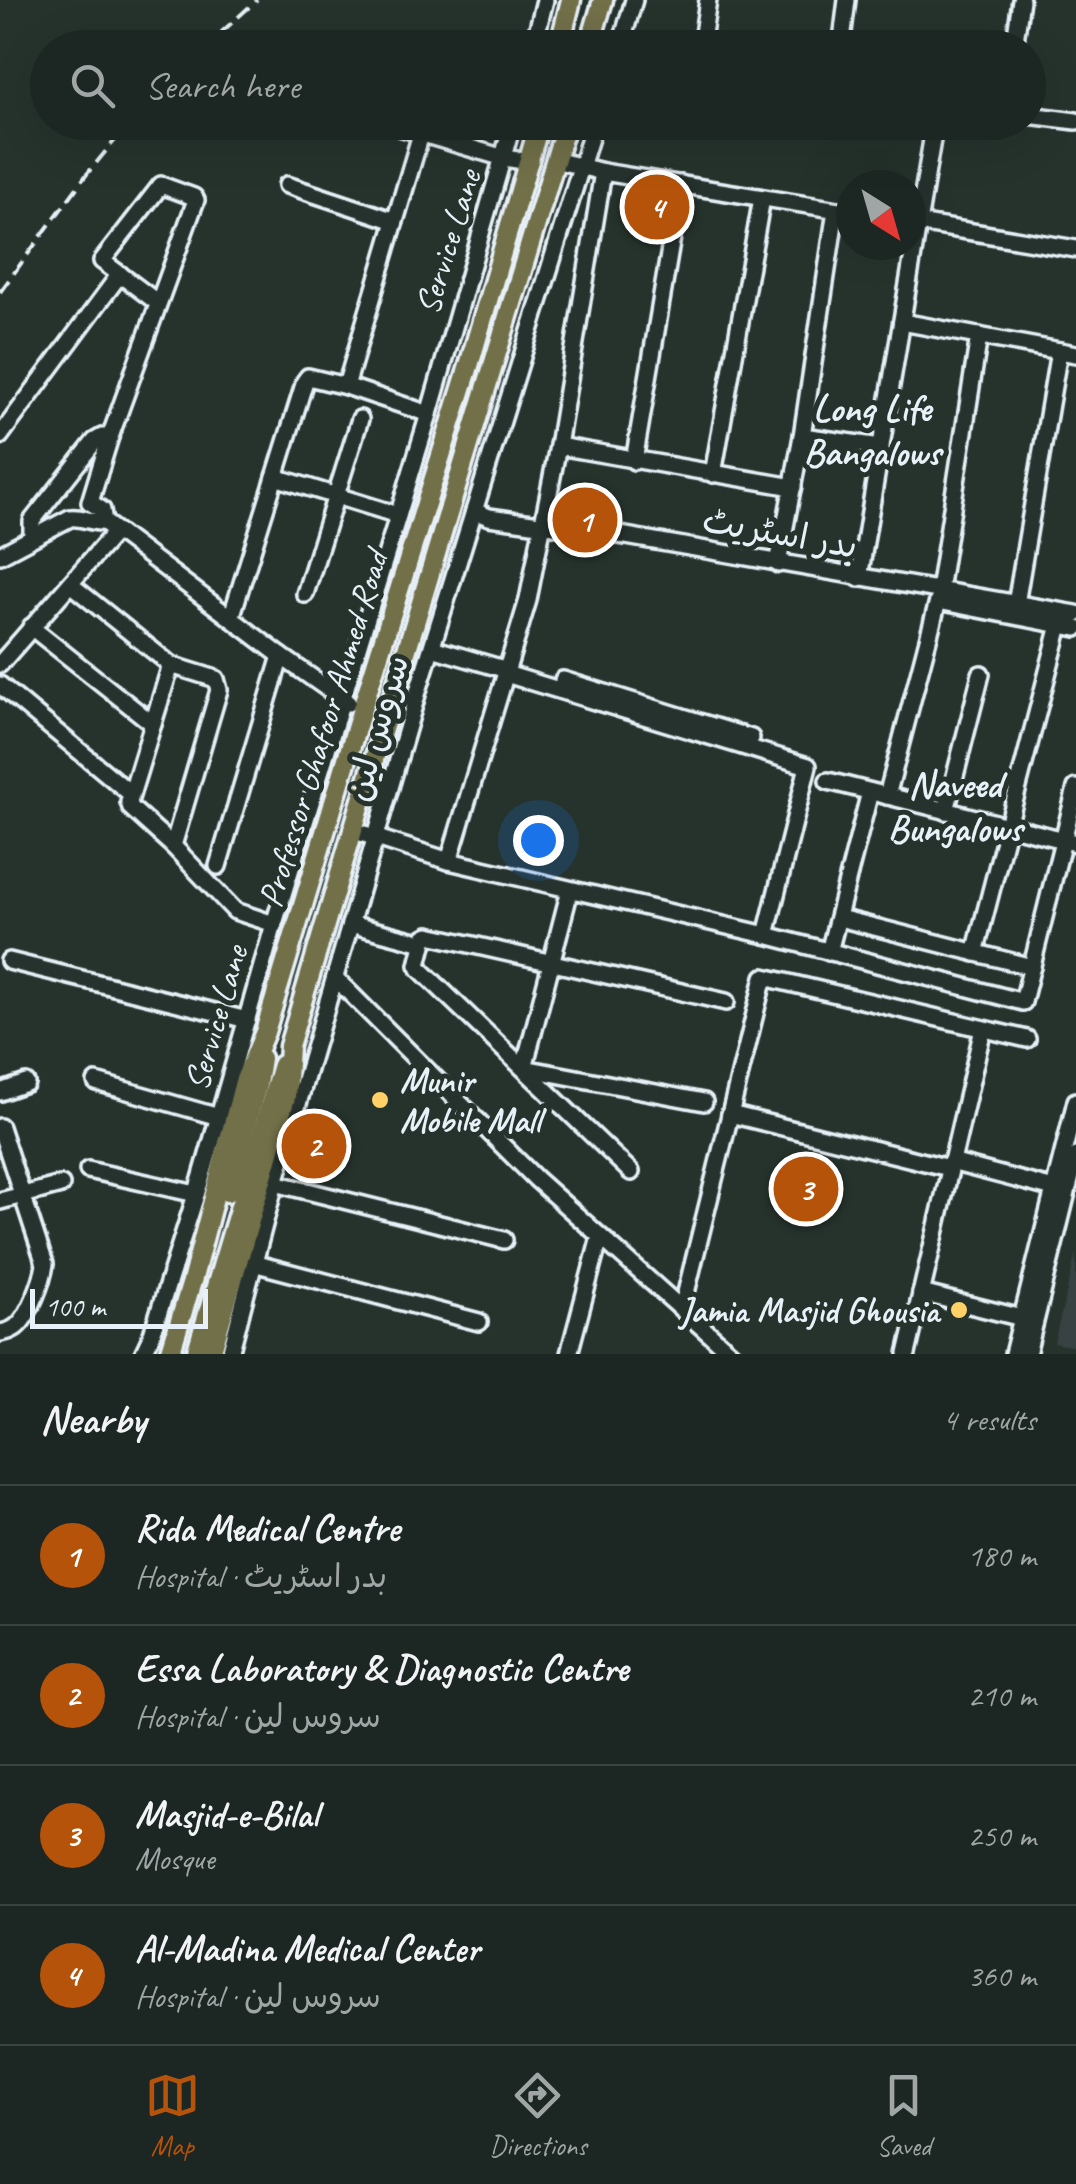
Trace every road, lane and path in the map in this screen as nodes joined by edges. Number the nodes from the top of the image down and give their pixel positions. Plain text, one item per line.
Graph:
1 (545, 0) edge
2 (570, 0) edge
3 (603, 0) edge
4 (634, 0) edge
5 (708, 0) edge
6 (847, 0) edge
7 (1020, 0) edge
8 (538, 30) edge
9 (563, 30) edge
10 (594, 30) edge
11 (625, 30) edge
12 (704, 30) edge
13 (843, 30) edge
14 (1016, 30) edge
15 (1046, 117) edge
16 (1076, 121) edge
17 (419, 140) edge
18 (442, 140) edge
19 (508, 140) edge
20 (536, 140) edge
21 (561, 140) edge
22 (589, 140) edge
23 (931, 140) edge
24 (504, 158) junction
25 (555, 160) junction
26 (530, 162) junction
27 (580, 168) junction
28 (925, 170) edge
29 (603, 172) junction
30 (681, 184) junction
31 (287, 185) dead end
32 (762, 198) junction
33 (836, 210) edge
34 (395, 220) junction
35 (926, 224) edge
36 (1076, 250) edge
37 (836, 254) edge
38 (910, 260) edge
39 (120, 274) junction
40 (158, 303) junction
41 (902, 322) junction
42 (979, 336) junction
43 (1059, 351) junction
44 (1076, 354) edge
45 (346, 386) junction
46 (429, 414) junction
47 (360, 420) dead end
48 (0, 436) edge
49 (802, 436) junction
50 (110, 437) junction
51 (558, 446) junction
52 (881, 447) junction
53 (634, 461) junction
54 (713, 474) junction
55 (275, 478) junction
56 (793, 486) junction
57 (430, 489) junction
58 (336, 496) junction
59 (452, 497) junction
60 (474, 510) junction
61 (398, 515) junction
62 (544, 525) junction
63 (110, 526) junction
64 (32, 537) junction
65 (0, 555) edge
66 (778, 564) junction
67 (859, 578) junction
68 (70, 584) junction
69 (939, 591) junction
70 (304, 594) dead end
71 (1016, 604) junction
72 (1076, 614) edge
73 (232, 618) junction
74 (1068, 626) edge
75 (31, 627) junction
76 (432, 648) junction
77 (281, 656) junction
78 (0, 664) edge
79 (171, 665) junction
80 (507, 669) junction
81 (981, 674) dead end
82 (0, 684) edge
83 (343, 701) junction
84 (362, 709) junction
85 (153, 724) junction
86 (793, 751) dead end
87 (828, 781) dead end
88 (1076, 788) edge
89 (870, 792) junction
90 (131, 794) junction
91 (887, 796) junction
92 (946, 811) junction
93 (1007, 826) junction
94 (354, 831) junction
95 (376, 838) junction
96 (1070, 842) edge
97 (174, 846) junction
98 (449, 861) junction
99 (218, 866) dead end
100 (570, 890) junction
101 (838, 918) junction
102 (274, 924) junction
103 (350, 924) junction
104 (766, 936) junction
105 (423, 943) junction
106 (829, 952) junction
107 (975, 952) junction
108 (9, 961) dead end
109 (552, 963) junction
110 (1032, 967) junction
111 (335, 978) junction
112 (726, 1002) dead end
113 (246, 1020) junction
114 (983, 1029) junction
115 (265, 1032) junction
116 (1026, 1039) dead end
117 (289, 1046) junction
118 (524, 1068) junction
119 (96, 1082) dead end
120 (26, 1083) dead end
121 (265, 1089) junction
122 (0, 1092) edge
123 (1076, 1101) edge
124 (704, 1102) dead end
125 (730, 1114) junction
126 (219, 1117) junction
127 (0, 1127) edge
128 (1072, 1130) edge
129 (1076, 1156) edge
130 (950, 1165) junction
131 (88, 1170) dead end
132 (631, 1172) dead end
133 (275, 1183) junction
134 (62, 1184) dead end
135 (1054, 1189) junction
136 (196, 1194) junction
137 (23, 1196) junction
138 (0, 1201) edge
139 (600, 1237) junction
140 (504, 1240) dead end
141 (253, 1263) junction
142 (921, 1293) junction
143 (682, 1308) junction
144 (1022, 1318) junction
145 (479, 1322) dead end
146 (0, 1333) edge
147 (143, 1354) edge
148 (170, 1354) edge
149 (180, 1354) edge
150 (196, 1354) edge
151 (211, 1354) edge
152 (230, 1354) edge
153 (569, 1354) edge
154 (732, 1354) edge
155 (907, 1354) edge
156 (1014, 1354) edge
157 (1027, 1354) edge

1 - 8 street
2 - 9 main road
3 - 10 main road
4 - 11 street
5 - 12 street
6 - 13 street
7 - 14 street
15 - 16 street
17 - 34 street
18 - 24 street
19 - 24 street, Service Lane
20 - 26 main road, Professor Ghafoor Ahmed Road
21 - 25 main road
22 - 27 street, سروس لین
23 - 28 street
24 - 26 street
24 - 46 street, Service Lane
25 - 27 street
25 - 59 main road
26 - 57 main road, Professor Ghafoor Ahmed Road
27 - 29 street
27 - 60 street, سروس لین
29 - 30 street
29 - 51 street
30 - 32 street
30 - 53 street
31 - 34 street
32 - 33 street
32 - 54 street
34 - 45 street
35 - 36 street
37 - 49 street
38 - 41 street
39 - 40 street
39 - 40 street
39 - 48 street
40 - 50 street
41 - 42 street
41 - 52 street
42 - 43 street
42 - 69 street
43 - 44 street
43 - 71 street
45 - 46 street
45 - 55 street
46 - 61 street, Service Lane
47 - 58 street
49 - 52 street
49 - 56 street
50 - 63 street
50 - 64 street
51 - 53 street
51 - 62 street
52 - 67 street
53 - 54 street
54 - 56 street
55 - 58 street
55 - 73 street
56 - 66 street
57 - 59 main road
57 - 84 main road, Professor Ghafoor Ahmed Road
58 - 61 street
58 - 70 street
59 - 94 main road
60 - 62 street, بدر اسٹریٹ
60 - 76 street, سروس لین
61 - 83 street, Service Lane
62 - 66 street, بدر اسٹریٹ
62 - 80 street
63 - 64 street
63 - 68 street
63 - 73 street
64 - 65 street
66 - 67 street, بدر اسٹریٹ
67 - 69 street, بدر اسٹریٹ
68 - 75 street
68 - 79 street
69 - 71 street, بدر اسٹریٹ
71 - 72 street, بدر اسٹریٹ
73 - 77 street
74 - 91 street
74 - 93 street
75 - 78 street
75 - 85 street
76 - 80 street
76 - 95 street, سروس لین
77 - 83 street
77 - 99 street
79 - 85 street
79 - 97 street
80 - 86 street
80 - 98 street
80 - 104 street
81 - 92 street
82 - 90 street
83 - 84 street
83 - 102 street, Service Lane
84 - 115 main road, Professor Ghafoor Ahmed Road
85 - 90 street
87 - 89 street
88 - 96 street
89 - 91 street
89 - 101 street
90 - 97 street
91 - 92 street
92 - 93 street
93 - 96 street
93 - 107 street
94 - 95 street
94 - 117 main road
95 - 98 street
95 - 103 street, سروس لین
96 - 110 street
97 - 102 street
98 - 100 street
100 - 104 street
100 - 109 street
101 - 106 street
101 - 107 street
102 - 113 street, Service Lane
103 - 105 street
103 - 111 street, سروس لین
104 - 106 street
105 - 109 street
105 - 118 street
106 - 110 street
107 - 110 street
108 - 113 street
109 - 112 street
109 - 118 street
111 - 133 street, سروس لین
111 - 139 street
113 - 126 street, Service Lane
114 - 116 street
114 - 125 street
114 - 130 street
115 - 121 main road
115 - 148 main road, Professor Ghafoor Ahmed Road
117 - 121 main road
117 - 151 main road
118 - 124 street
118 - 132 street
119 - 126 street
120 - 122 street
121 - 149 main road
121 - 150 main road
123 - 128 street
125 - 130 street
125 - 143 street
126 - 136 street, Service Lane
127 - 137 street
128 - 135 street
129 - 157 street
130 - 135 street
130 - 142 street
131 - 136 street
133 - 140 street
133 - 141 street, سروس لین
134 - 137 street
135 - 144 street
136 - 147 street, Service Lane
137 - 138 street
137 - 146 street
139 - 143 street
139 - 153 street
141 - 145 street
141 - 152 street, سروس لین
142 - 144 street
142 - 155 street
143 - 154 street
144 - 156 street

